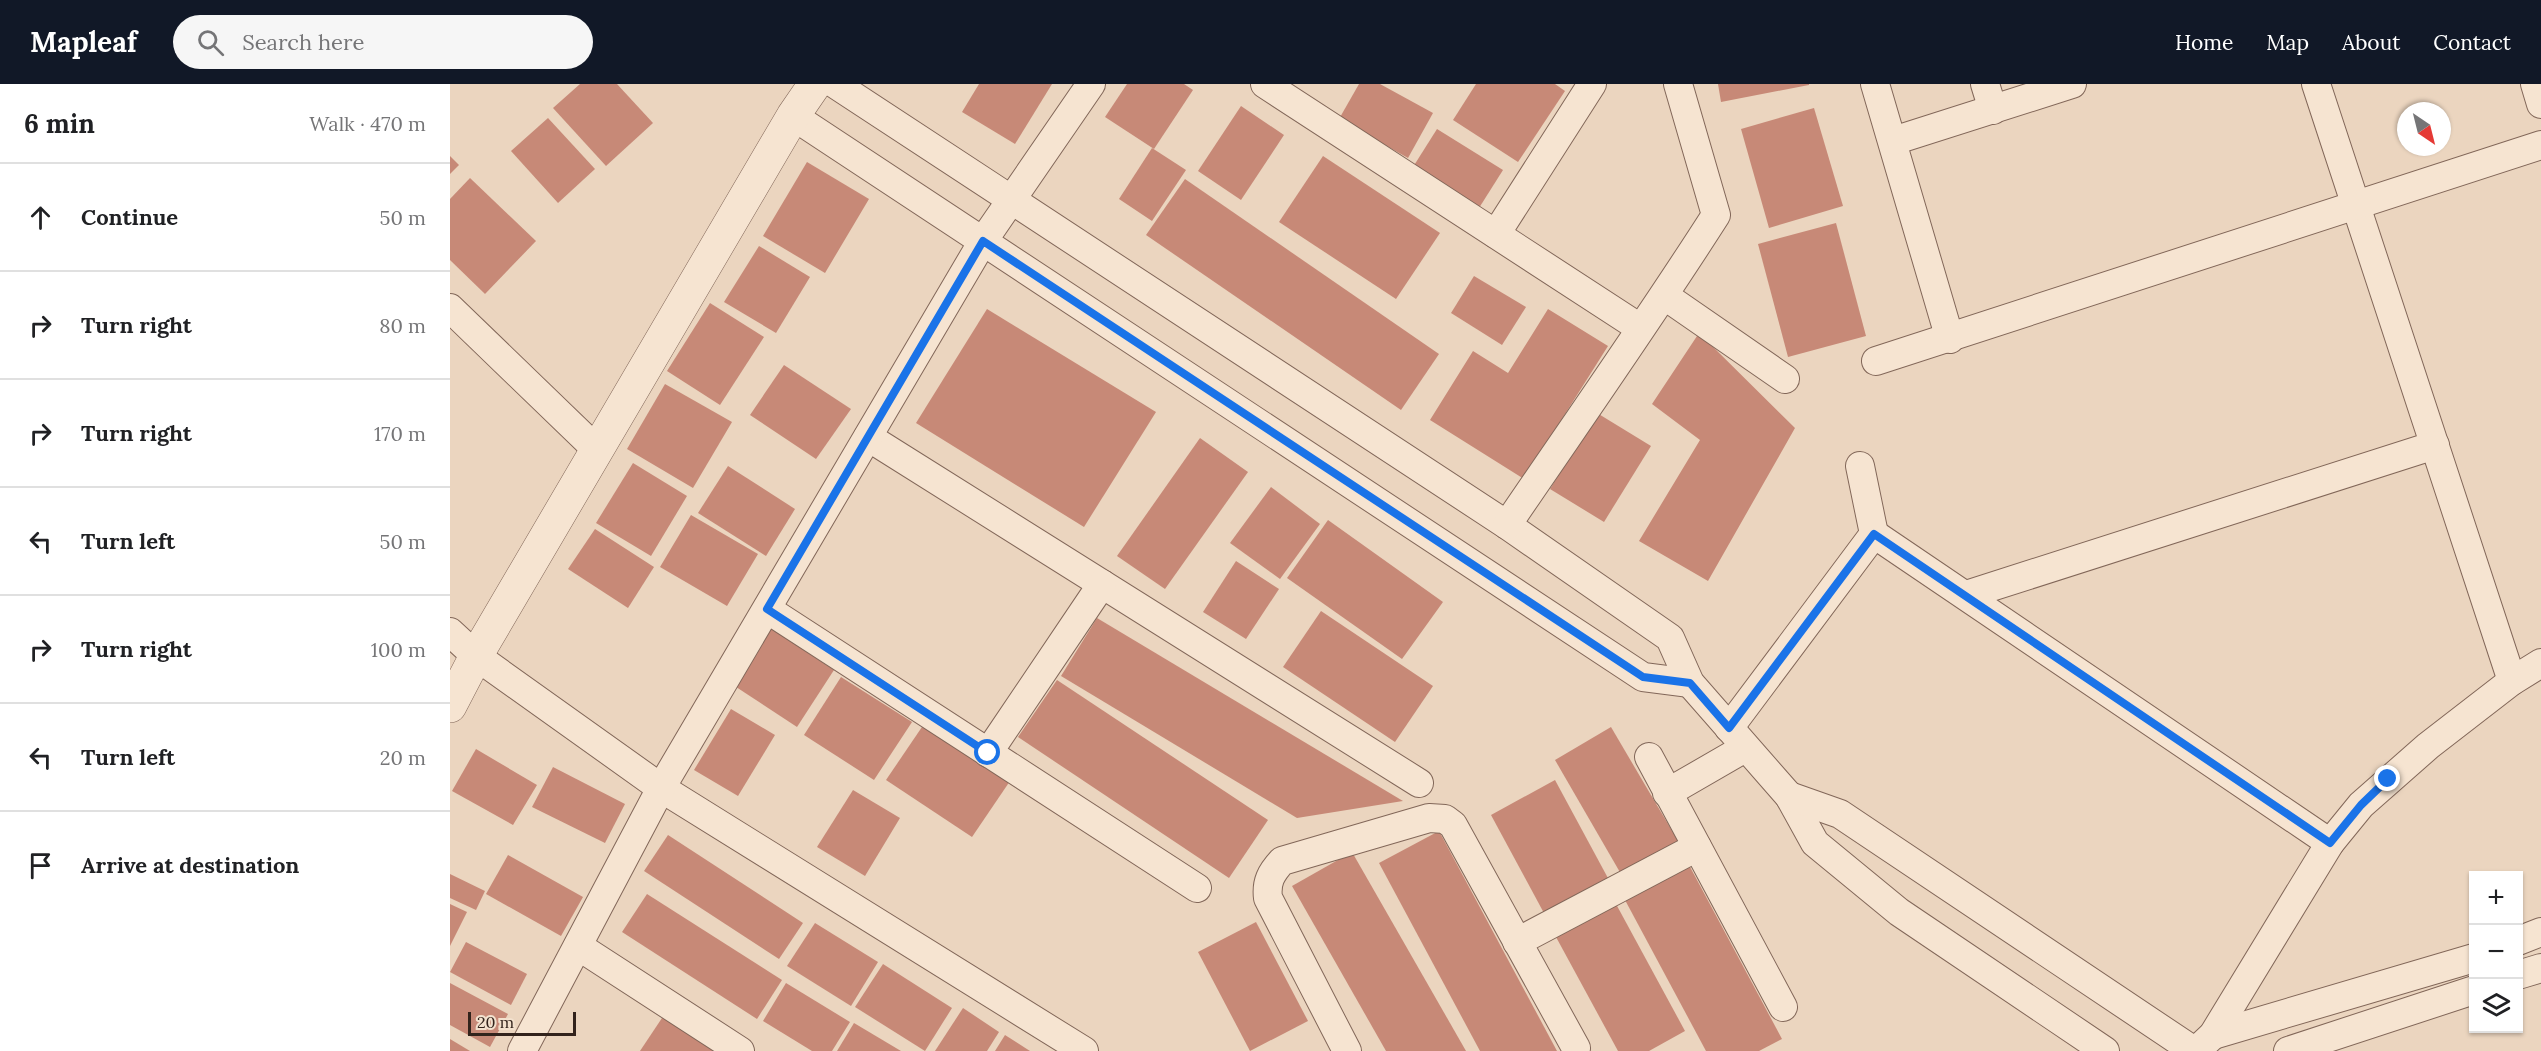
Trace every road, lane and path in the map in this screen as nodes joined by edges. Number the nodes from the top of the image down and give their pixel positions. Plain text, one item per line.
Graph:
1 (815, 84) edge
2 (835, 84) edge
3 (1091, 84) edge
4 (1266, 84) edge
5 (1592, 84) edge
6 (1678, 84) edge
7 (1875, 84) edge
8 (2072, 84) edge
9 (2316, 84) edge
10 (2535, 84) edge
11 (1989, 97) edge
12 (2541, 104) edge
13 (793, 116) junction
14 (1893, 141) junction
15 (2541, 145) edge
16 (1012, 200) junction
17 (2356, 204) junction
18 (1496, 234) junction
19 (983, 241) junction
20 (1665, 296) junction
21 (450, 308) edge
22 (1640, 328) junction
23 (1950, 339) junction
24 (1876, 362) dead end
25 (1785, 379) dead end
26 (868, 437) junction
27 (2435, 445) junction
28 (596, 449) junction
29 (1860, 466) dead end
30 (1507, 525) junction
31 (1874, 534) junction
32 (1102, 584) junction
33 (1966, 596) junction
34 (767, 609) junction
35 (450, 632) edge
36 (476, 656) junction
37 (2541, 663) edge
38 (2512, 681) junction
39 (1690, 683) junction
40 (450, 706) edge
41 (1737, 738) junction
42 (988, 753) junction
43 (1648, 757) dead end
44 (1419, 783) dead end
45 (662, 788) junction
46 (1667, 793) junction
47 (1789, 796) junction
48 (2330, 843) junction
49 (1697, 847) junction
50 (1197, 888) dead end
51 (2541, 932) edge
52 (2523, 939) edge
53 (1517, 942) junction
54 (578, 946) junction
55 (2469, 960) edge
56 (2541, 968) edge
57 (2523, 973) edge
58 (2469, 992) edge
59 (1783, 1007) dead end
60 (2201, 1046) edge
61 (1576, 1048) dead end
62 (522, 1051) edge
63 (740, 1051) edge
64 (1084, 1051) edge
65 (1347, 1051) edge
66 (2105, 1051) edge
67 (2288, 1051) edge

1 - 13 street
2 - 16 street
3 - 16 street
4 - 18 street
5 - 18 street
6 - 20 street
7 - 14 street
8 - 11 street
9 - 17 street
10 - 12 street
11 - 14 street
13 - 19 street
13 - 28 street
14 - 23 street
15 - 17 street
16 - 19 street
16 - 30 street
17 - 23 street
17 - 27 street
18 - 22 street
19 - 26 street
19 - 39 street
20 - 22 street
20 - 25 street
21 - 28 street
22 - 30 street
23 - 24 street
26 - 32 street
26 - 34 street
27 - 33 street
27 - 38 street
28 - 36 street
29 - 31 street
30 - 39 street
31 - 33 street
31 - 41 street
32 - 42 street
32 - 44 street
33 - 48 street
34 - 42 street
34 - 45 street
35 - 36 street
36 - 40 street
36 - 45 street
37 - 38 street
38 - 48 street
39 - 41 street
41 - 46 street
41 - 47 street
42 - 50 street
43 - 46 street
45 - 54 street
45 - 64 street
46 - 49 street
47 - 60 street
47 - 66 street
48 - 60 street
49 - 53 street
49 - 59 street
51 - 52 street
53 - 61 street
53 - 65 street
54 - 62 street
54 - 63 street
55 - 60 street
56 - 57 street
58 - 67 street

